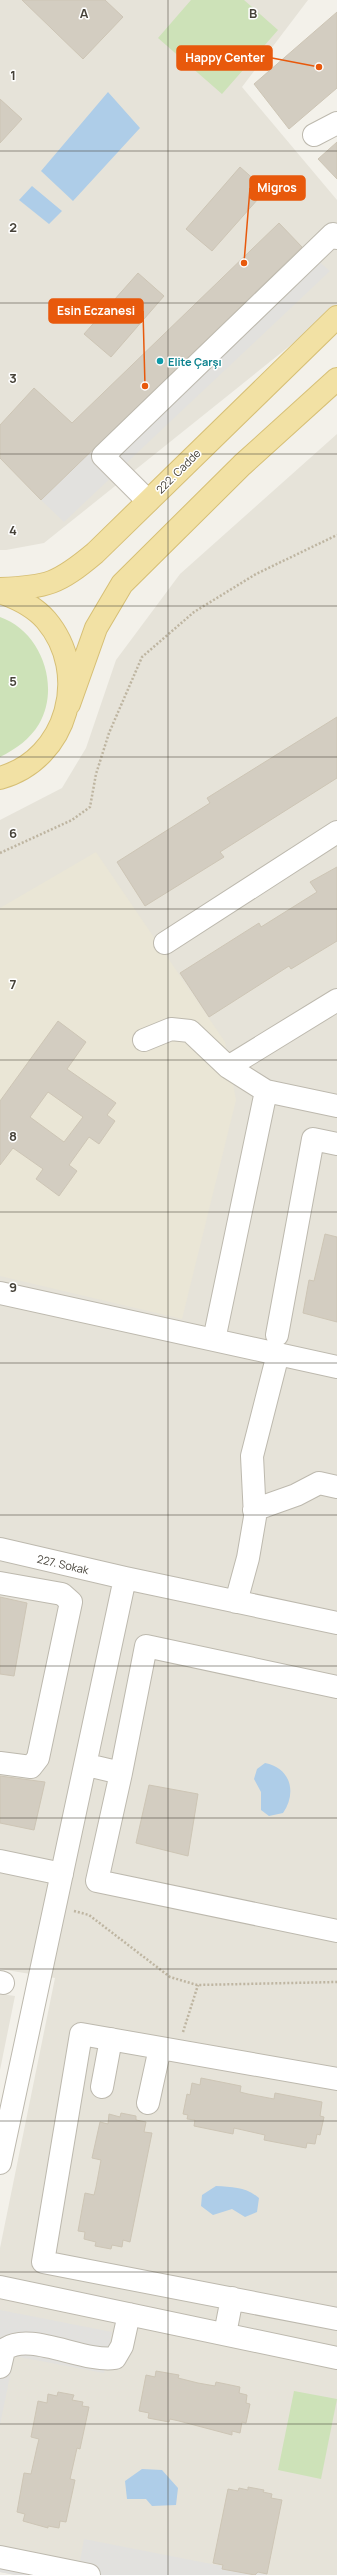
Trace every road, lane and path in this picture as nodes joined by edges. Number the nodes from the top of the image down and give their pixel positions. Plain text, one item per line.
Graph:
1 (337, 123) edge
2 (314, 135) dead end
3 (337, 238) edge
4 (337, 317) edge
5 (337, 379) edge
6 (148, 501) junction
7 (337, 535) edge
8 (0, 590) edge
9 (69, 704) junction
10 (0, 778) edge
11 (337, 832) edge
12 (0, 853) edge
13 (165, 943) dead end
14 (337, 1000) edge
15 (144, 1040) dead end
16 (228, 1067) junction
17 (266, 1091) junction
18 (337, 1106) edge
19 (337, 1144) edge
20 (0, 1293) edge
21 (214, 1340) junction
22 (278, 1344) junction
23 (337, 1367) edge
24 (337, 1487) edge
25 (254, 1510) junction
26 (0, 1549) edge
27 (125, 1578) junction
28 (0, 1583) edge
29 (236, 1602) junction
30 (337, 1623) edge
31 (337, 1687) edge
32 (0, 1763) edge
33 (87, 1765) junction
34 (121, 1773) junction
35 (0, 1861) edge
36 (62, 1874) junction
37 (55, 1905) junction
38 (337, 1931) edge
39 (337, 1982) edge
40 (198, 1985) junction
41 (111, 2039) junction
42 (169, 2049) junction
43 (337, 2078) edge
44 (102, 2088) dead end
45 (148, 2103) dead end
46 (0, 2163) edge
47 (0, 2287) edge
48 (232, 2298) junction
49 (129, 2314) junction
50 (337, 2318) edge
51 (225, 2334) junction
52 (337, 2358) edge
53 (0, 2367) edge
54 (0, 2557) edge
55 (89, 2575) edge

1 - 2 street
3 - 6 street
4 - 6 main road, 222. Cadde
5 - 9 main road
6 - 8 main road, 222. Cadde
7 - 12 path
8 - 9 main road
9 - 10 main road
11 - 13 street
14 - 16 street
15 - 16 street
16 - 17 street
17 - 18 street
17 - 21 street
19 - 22 street
20 - 21 street
21 - 22 street
22 - 23 street
22 - 25 street
24 - 25 street
25 - 29 street
26 - 27 street, 227. Sokak
27 - 29 street, 227. Sokak
27 - 33 street
28 - 32 street
29 - 30 street, 227. Sokak
31 - 34 street
33 - 34 street
33 - 36 street
34 - 38 street
35 - 36 street
36 - 37 street
37 - 40 path
37 - 46 street
39 - 40 path
40 - 42 path
41 - 42 street
41 - 44 street
41 - 48 street
42 - 43 street
42 - 45 street
47 - 49 street
48 - 50 street
48 - 51 street
49 - 51 street
49 - 53 street
51 - 52 street
54 - 55 street

